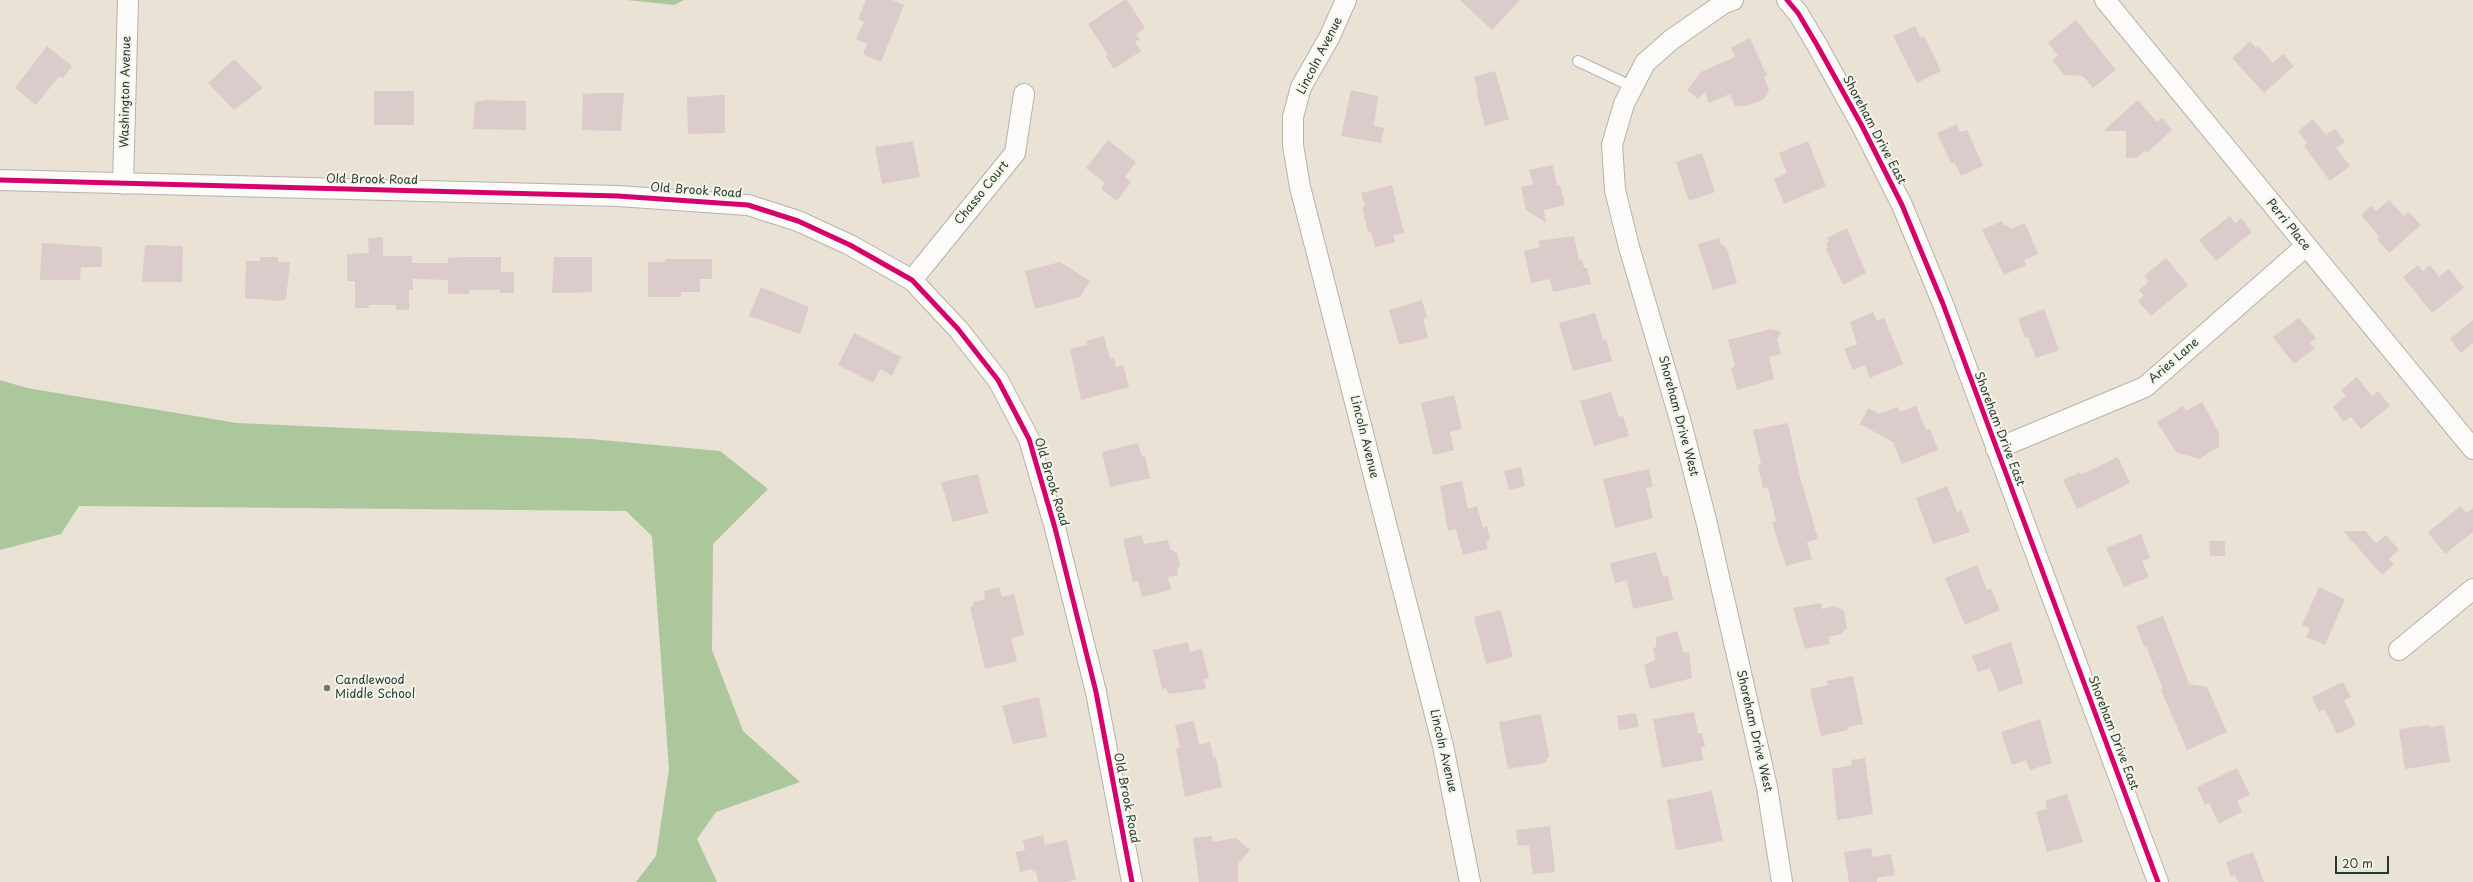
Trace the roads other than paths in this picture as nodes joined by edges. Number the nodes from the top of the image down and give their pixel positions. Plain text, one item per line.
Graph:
1 (128, 0) edge
2 (1346, 0) edge
3 (1732, 0) edge
4 (1787, 0) edge
5 (2105, 0) edge
6 (1578, 61) dead end
7 (1633, 87) junction
8 (1024, 94) dead end
9 (0, 180) edge
10 (124, 184) junction
11 (2306, 246) junction
12 (912, 280) junction
13 (2473, 448) edge
14 (1996, 449) junction
15 (2473, 589) edge
16 (2399, 650) dead end
17 (1132, 882) edge
18 (1470, 882) edge
19 (1782, 882) edge
20 (2158, 882) edge

1 - 10 street, Washington Avenue
2 - 18 street, Lincoln Avenue
3 - 7 street, Shoreham Drive West
4 - 14 street, Shoreham Drive East
5 - 11 street, Perri Place
6 - 7 lane
7 - 19 street, Shoreham Drive West
8 - 12 street, Chasso Court
9 - 10 street, Old Brook Road
10 - 12 street, Old Brook Road
11 - 13 street, Perri Place
11 - 14 street, Aries Lane
12 - 17 street, Old Brook Road
14 - 20 street, Shoreham Drive East
15 - 16 street

